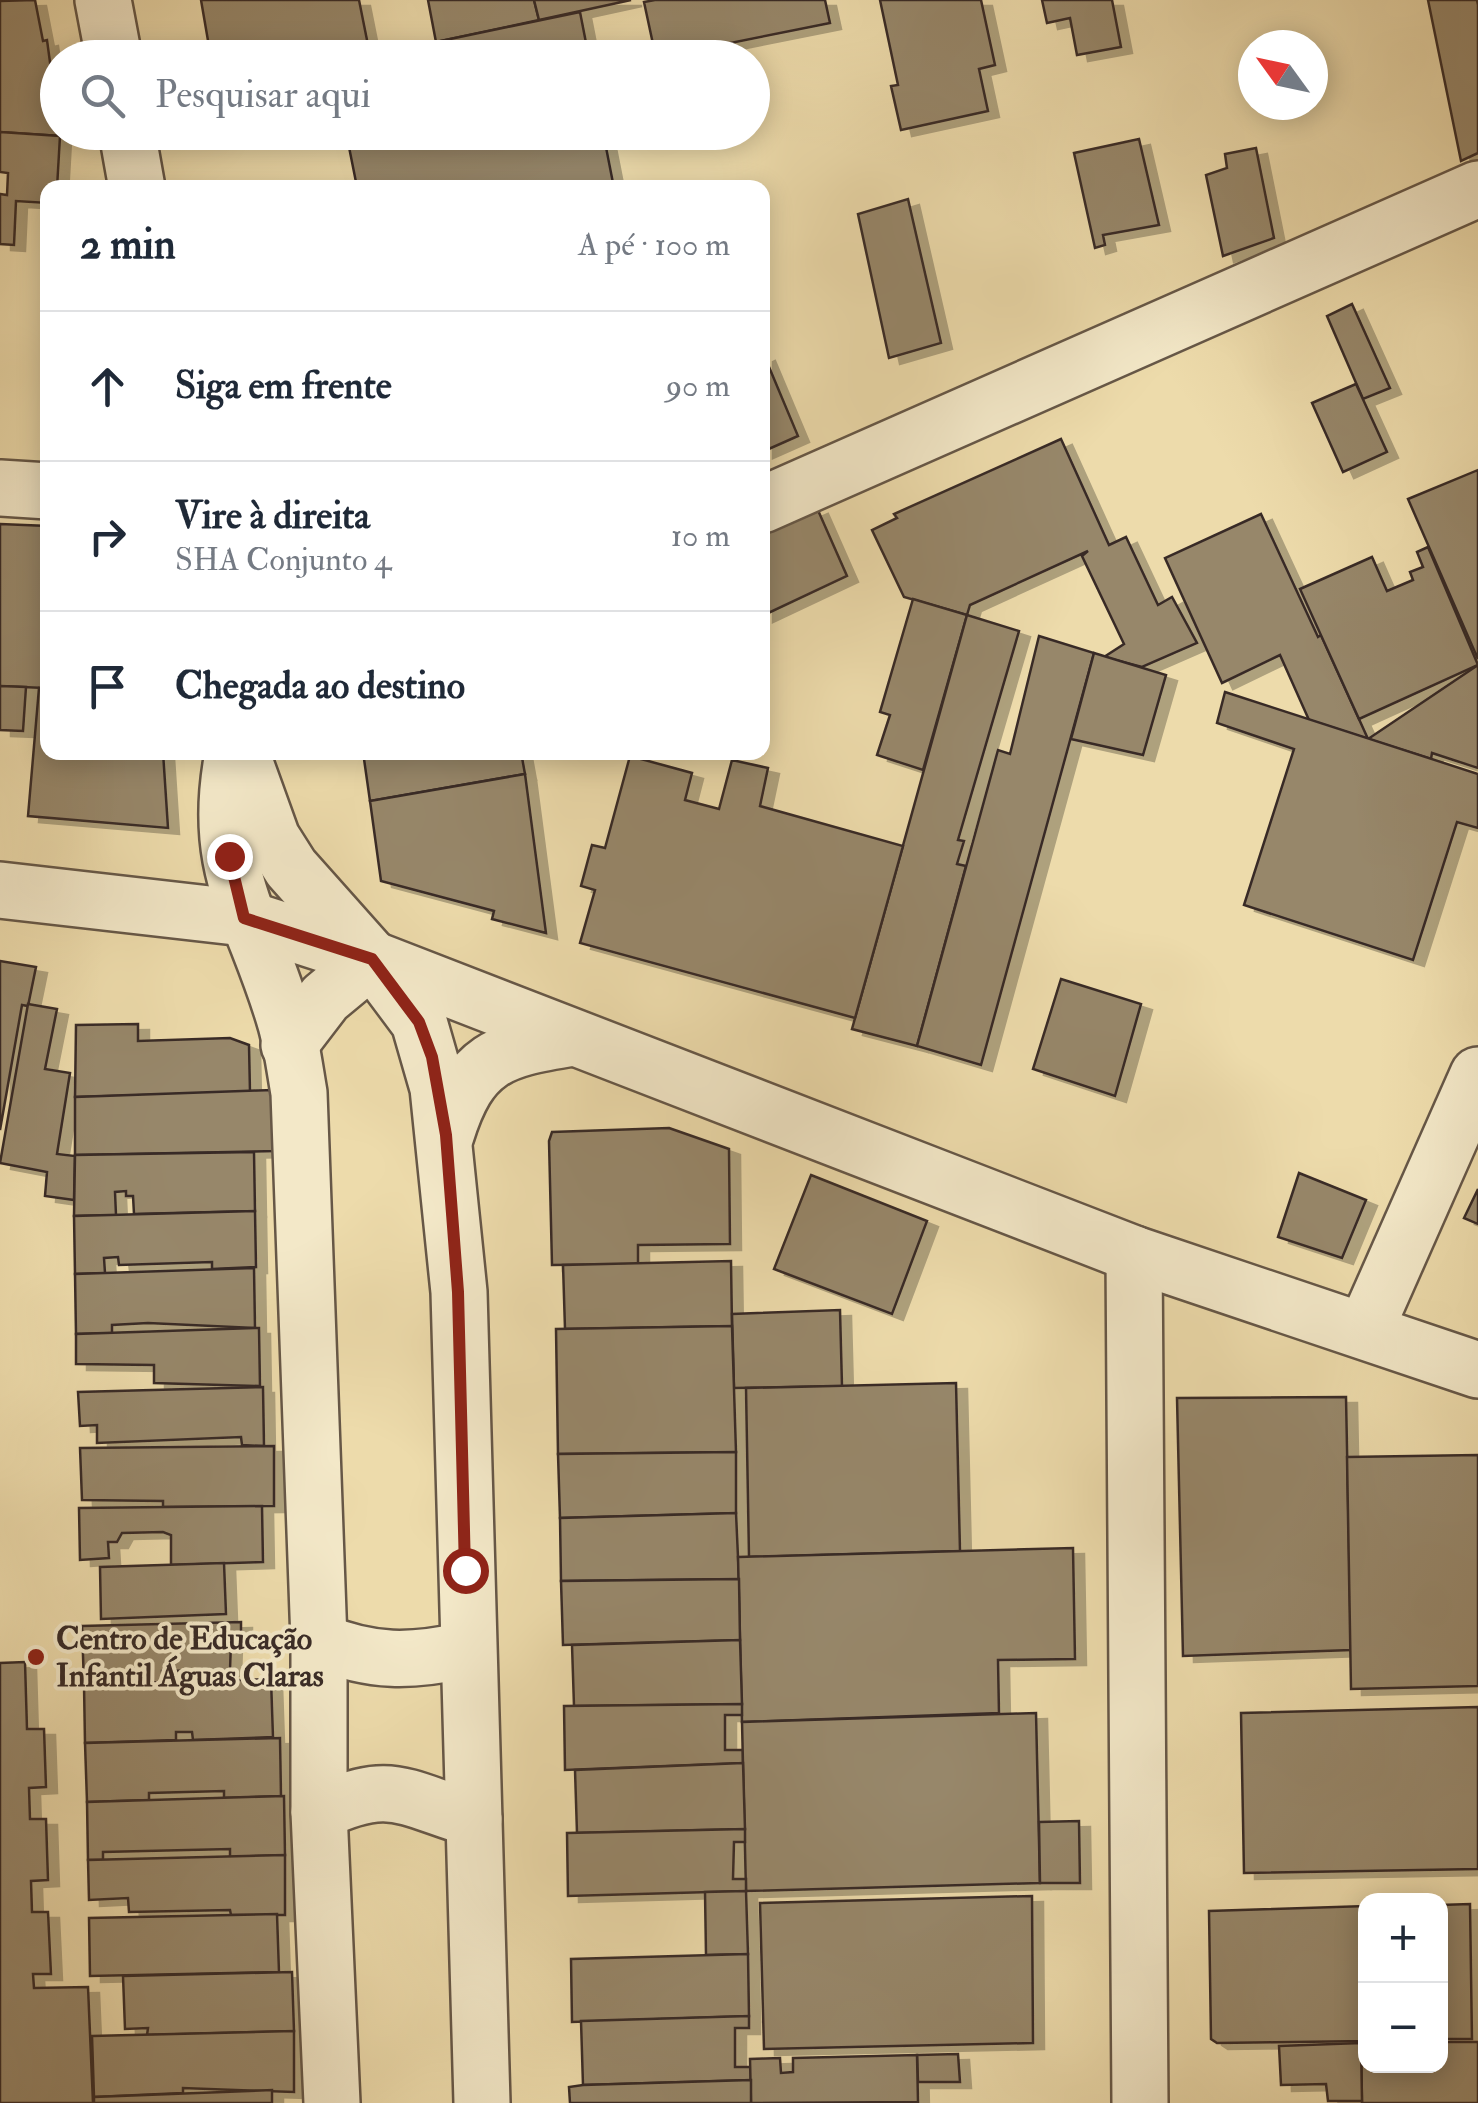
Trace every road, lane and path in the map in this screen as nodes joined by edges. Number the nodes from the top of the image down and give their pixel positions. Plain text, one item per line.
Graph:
1 (103, 0) edge
2 (111, 40) edge
3 (130, 150) edge
4 (136, 180) edge
5 (1478, 189) edge
6 (0, 488) edge
7 (40, 491) edge
8 (770, 501) edge
9 (236, 760) edge
10 (241, 760) edge
11 (0, 890) edge
12 (244, 918) junction
13 (372, 959) junction
14 (573, 1038) junction
15 (289, 1045) junction
16 (1478, 1076) edge
17 (446, 1135) junction
18 (1134, 1254) junction
19 (1366, 1328) junction
20 (1478, 1370) edge
21 (319, 1641) junction
22 (467, 1650) junction
23 (319, 1812) junction
24 (474, 1818) junction
25 (332, 2103) edge
26 (482, 2103) edge
27 (1140, 2103) edge

1 - 2 street
3 - 4 street
5 - 8 street
6 - 7 street
9 - 12 street
10 - 13 street
11 - 12 street
12 - 13 street
12 - 15 street
13 - 14 street
13 - 15 street
13 - 17 street
14 - 17 street
14 - 18 street
15 - 21 street
16 - 19 street
17 - 22 street
18 - 19 street
18 - 27 street
19 - 20 street
21 - 22 street
21 - 23 street
22 - 24 street
23 - 24 street
23 - 25 street
24 - 26 street

